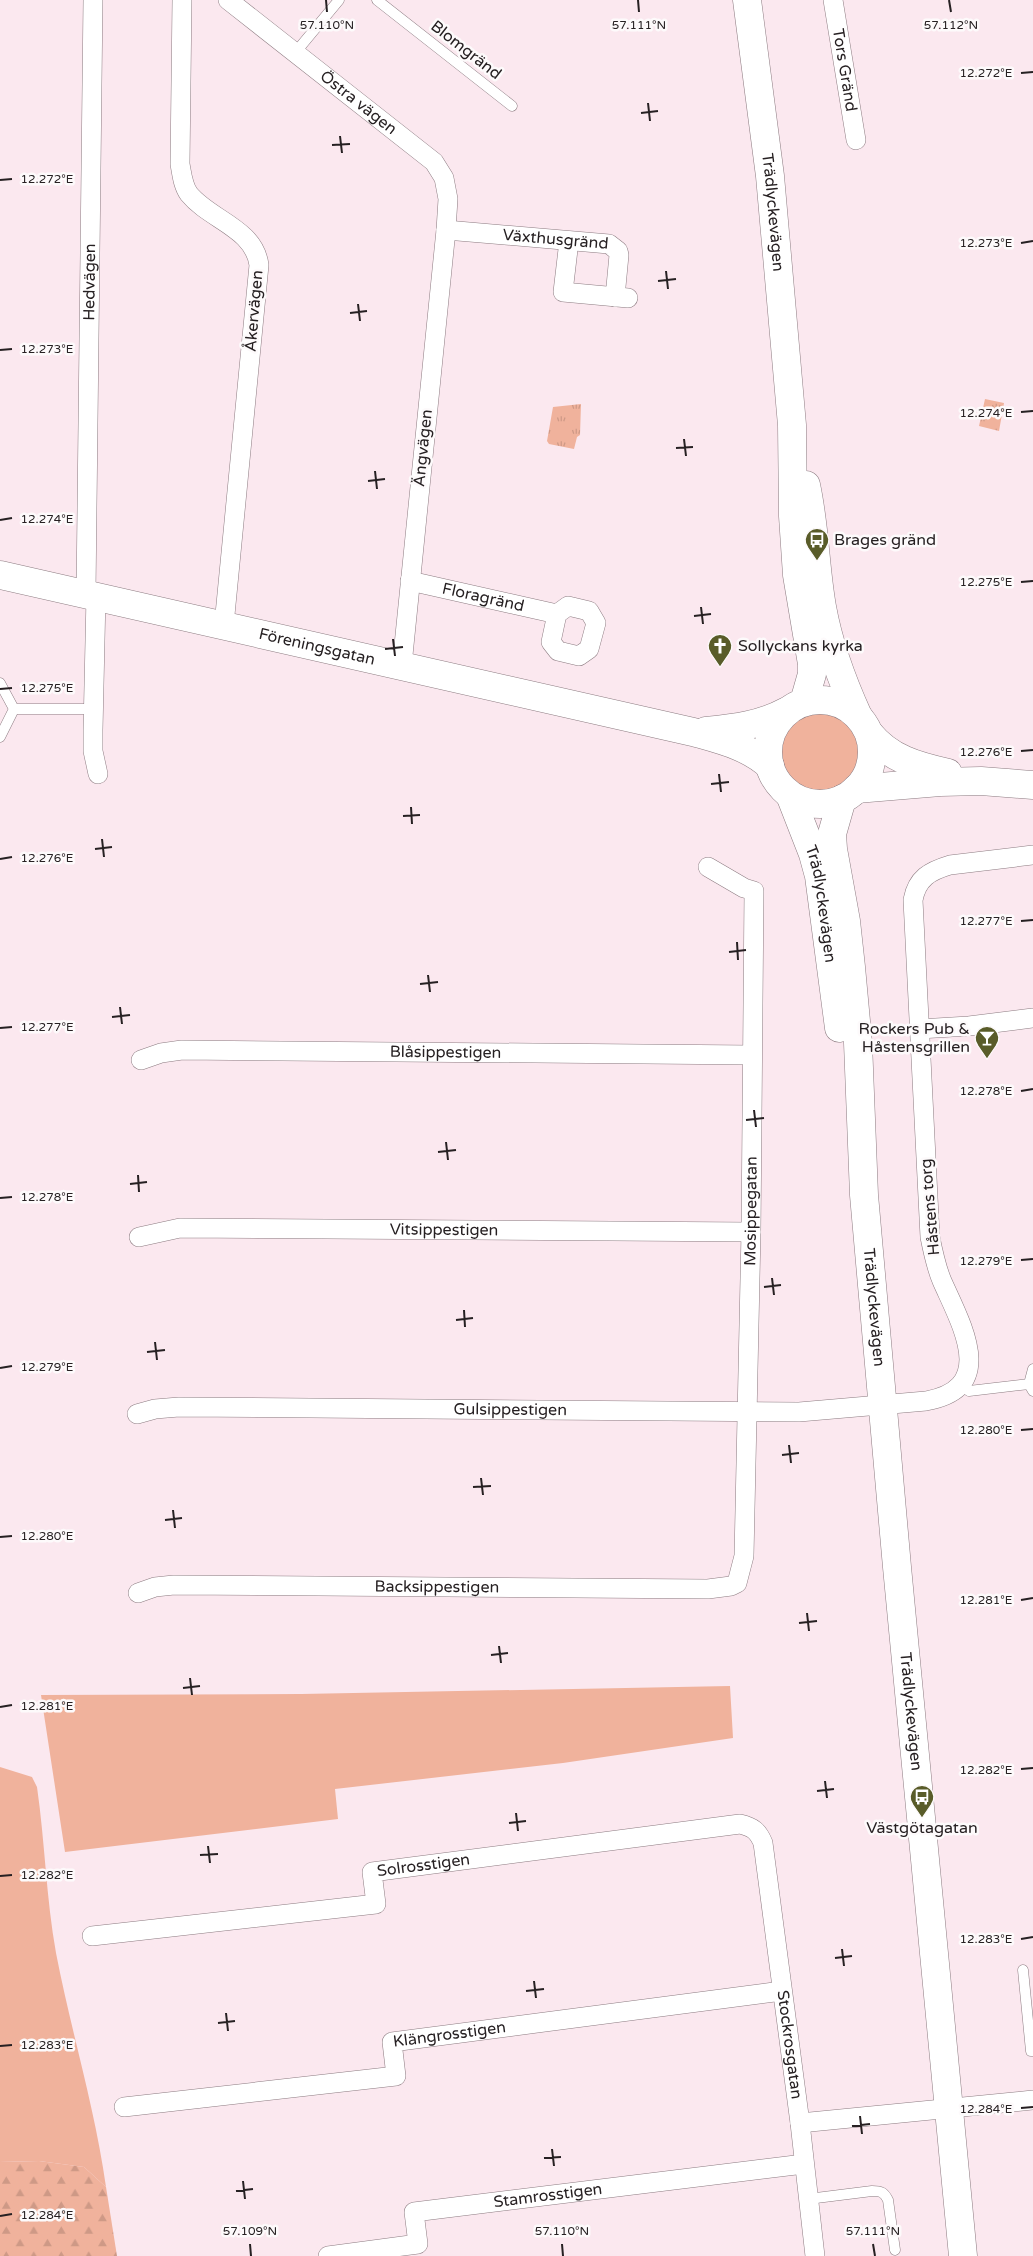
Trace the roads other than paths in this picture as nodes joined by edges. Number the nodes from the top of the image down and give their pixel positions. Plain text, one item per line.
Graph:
1 (93, 0) edge
2 (182, 0) edge
3 (228, 0) edge
4 (339, 0) edge
5 (377, 0) edge
6 (747, 0) edge
7 (834, 0) edge
8 (295, 53) junction
9 (512, 106) dead end
10 (856, 140) dead end
11 (446, 230) junction
12 (569, 241) junction
13 (792, 426) junction
14 (0, 575) edge
15 (410, 581) junction
16 (91, 594) junction
17 (557, 614) dead end
18 (224, 625) junction
19 (402, 665) junction
20 (0, 683) edge
21 (795, 707) junction
22 (14, 709) junction
23 (93, 709) junction
24 (863, 725) junction
25 (693, 732) junction
26 (0, 737) edge
27 (770, 766) junction
28 (98, 774) dead end
29 (981, 781) junction
30 (1033, 785) edge
31 (849, 794) junction
32 (790, 795) junction
33 (1033, 855) edge
34 (708, 867) dead end
35 (1033, 1018) edge
36 (919, 1029) junction
37 (752, 1055) junction
38 (141, 1060) dead end
39 (864, 1195) junction
40 (751, 1232) junction
41 (140, 1237) dead end
42 (1033, 1369) edge
43 (960, 1385) junction
44 (1031, 1387) edge
45 (884, 1406) junction
46 (748, 1410) junction
47 (138, 1414) dead end
48 (737, 1583) joint
49 (138, 1593) dead end
50 (759, 1833) joint
51 (92, 1936) dead end
52 (1023, 1970) dead end
53 (782, 1992) junction
54 (1033, 2051) edge
55 (1033, 2100) edge
56 (124, 2107) dead end
57 (949, 2109) junction
58 (800, 2122) junction
59 (804, 2164) junction
60 (808, 2198) junction
61 (895, 2250) dead end
62 (328, 2256) edge
63 (815, 2256) edge
64 (962, 2256) edge

1 - 16 street, Hedvägen
2 - 18 street, Åkervägen
3 - 8 street, Östra vägen
4 - 8 lane
5 - 9 lane, Blomgränd
6 - 13 street, Trädlyckevägen
7 - 10 street, Tors Gränd
8 - 11 street, Östra vägen
11 - 12 street, Växthusgränd
11 - 15 street, Ängvägen
12 - 12 street, Växthusgränd
13 - 21 street, Trädlyckevägen
13 - 24 street, Trädlyckevägen
14 - 16 street, Föreningsgatan
15 - 17 street, Floragränd
15 - 19 street, Ängvägen
16 - 18 street, Föreningsgatan
16 - 23 street, Hedvägen
18 - 19 street, Föreningsgatan
19 - 25 street, Föreningsgatan
20 - 22 lane
21 - 24 street
21 - 25 street, Föreningsgatan
21 - 27 street
22 - 23 lane
22 - 26 lane
23 - 28 street, Hedvägen
24 - 29 street
24 - 31 street
25 - 27 street, Föreningsgatan
27 - 32 street
29 - 30 street
29 - 31 street
31 - 32 street
31 - 39 street, Trädlyckevägen
32 - 39 street, Trädlyckevägen
33 - 36 street, Håstens torg
34 - 37 street, Mosippegatan
35 - 36 street
36 - 43 street, Håstens torg
37 - 38 street, Blåsippestigen
37 - 40 street, Mosippegatan
39 - 45 street, Trädlyckevägen
40 - 41 street, Vitsippestigen
40 - 46 street, Mosippegatan
42 - 44 lane
43 - 44 lane
43 - 45 street
45 - 46 street, Gulsippestigen
45 - 57 street, Trädlyckevägen
46 - 47 street, Gulsippestigen
46 - 48 street, Mosippegatan
48 - 49 street, Backsippestigen
50 - 51 street, Solrosstigen
50 - 53 street, Stockrosgatan
52 - 54 lane
53 - 56 street, Klängrosstigen
53 - 58 street, Stockrosgatan
55 - 57 street
57 - 58 street
57 - 64 street, Trädlyckevägen
58 - 59 street, Stockrosgatan
59 - 60 street, Stockrosgatan
59 - 62 street, Stamrosstigen
60 - 61 lane
60 - 63 street, Stockrosgatan

